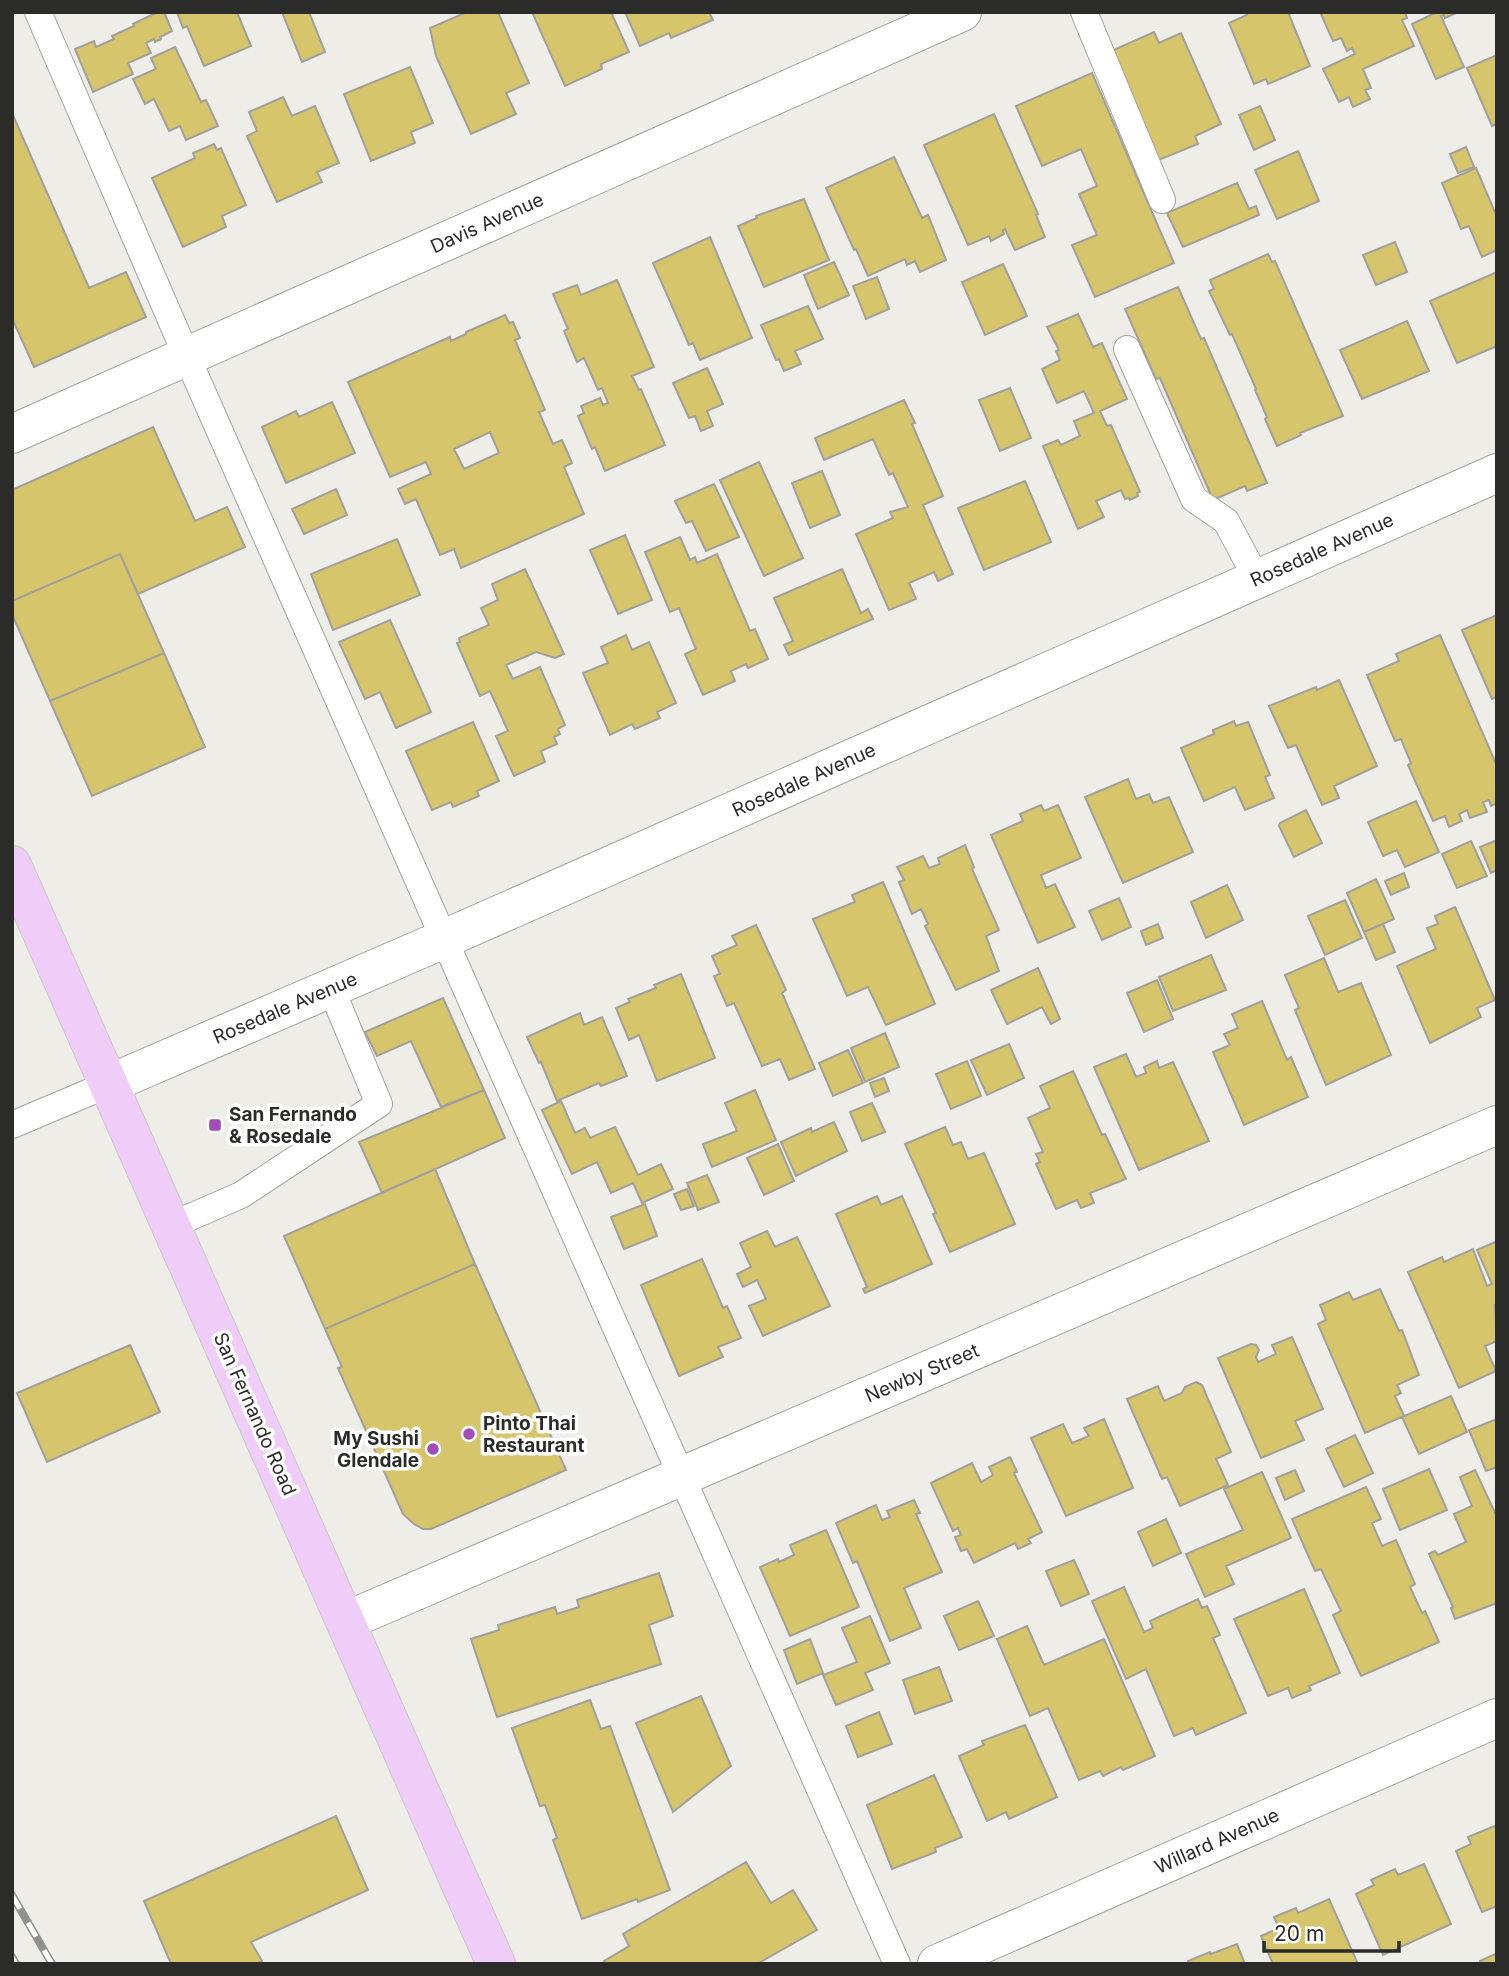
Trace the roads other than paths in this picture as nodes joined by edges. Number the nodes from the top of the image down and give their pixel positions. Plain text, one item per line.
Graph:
1 (38, 12) edge
2 (962, 12) edge
3 (1084, 12) edge
4 (1162, 200) dead end
5 (1127, 349) dead end
6 (187, 357) junction
7 (12, 434) edge
8 (1497, 473) edge
9 (1257, 579) junction
10 (12, 865) edge
11 (444, 940) junction
12 (331, 988) junction
13 (109, 1084) junction
14 (12, 1125) edge
15 (1497, 1125) edge
16 (172, 1225) junction
17 (682, 1476) junction
18 (346, 1621) junction
19 (1497, 1718) edge
20 (496, 1964) edge
21 (897, 1964) edge
22 (937, 1964) edge

1 - 6 lane
2 - 6 street, Davis Avenue
3 - 4 lane
5 - 9 lane
6 - 7 street, Davis Avenue
6 - 11 lane
8 - 9 street, Rosedale Avenue
9 - 11 street, Rosedale Avenue
10 - 13 main road, San Fernando Road
11 - 12 street, Rosedale Avenue
11 - 17 lane
12 - 13 street, Rosedale Avenue
12 - 16 lane
13 - 14 lane
13 - 16 main road, San Fernando Road
15 - 17 street, Newby Street
16 - 18 main road, San Fernando Road
17 - 18 street, Newby Street
17 - 21 lane
18 - 20 main road, San Fernando Road
19 - 22 street, Willard Avenue

